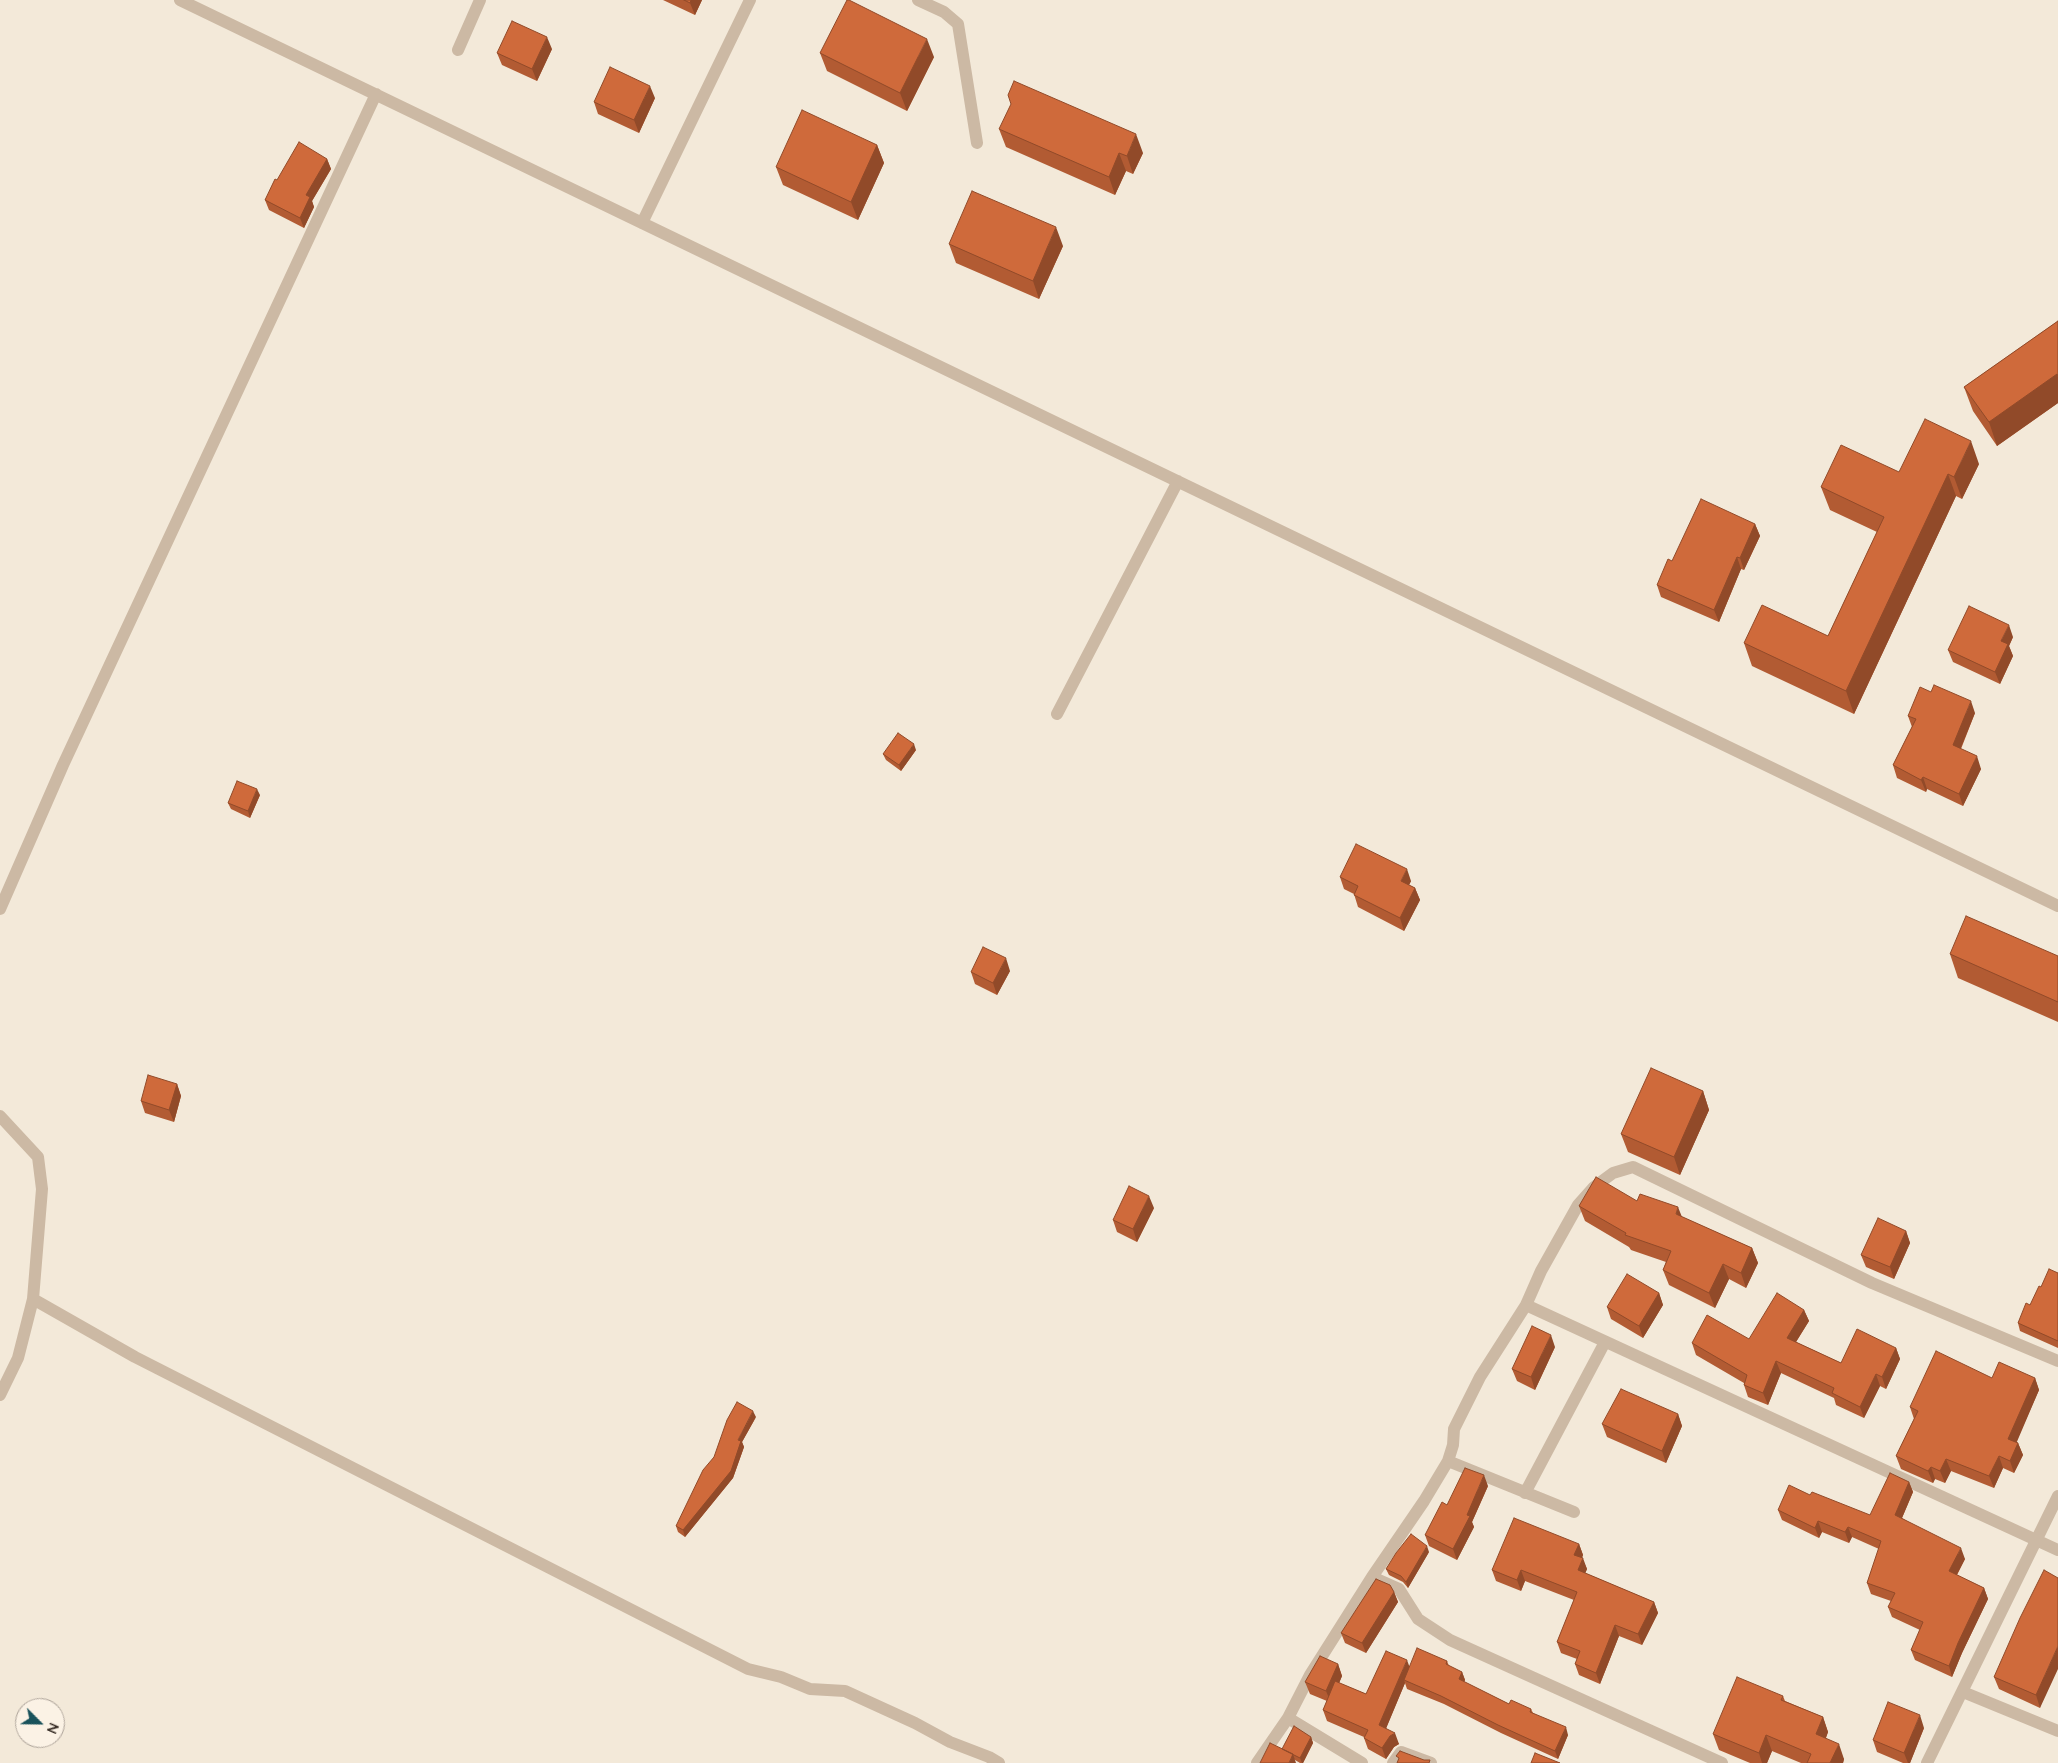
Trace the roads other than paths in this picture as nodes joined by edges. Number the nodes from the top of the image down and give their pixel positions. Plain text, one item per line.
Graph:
1 (180, 0) edge
2 (480, 0) edge
3 (750, 0) edge
4 (918, 0) edge
5 (458, 50) dead end
6 (376, 94) junction
7 (977, 143) dead end
8 (642, 223) junction
9 (1178, 481) junction
10 (1057, 714) dead end
11 (2058, 906) edge
12 (0, 909) edge
13 (0, 1116) edge
14 (32, 1299) junction
15 (1526, 1305) junction
16 (1606, 1342) junction
17 (2058, 1361) edge
18 (0, 1394) edge
19 (1448, 1460) junction
20 (1525, 1493) junction
21 (2058, 1496) edge
22 (1574, 1512) dead end
23 (2036, 1540) junction
24 (2058, 1550) edge
25 (1372, 1577) junction
26 (1963, 1692) junction
27 (1288, 1718) junction
28 (2058, 1731) edge
29 (999, 1763) edge
30 (1257, 1763) edge
31 (1362, 1763) edge
32 (1393, 1763) edge
33 (1431, 1763) edge
34 (1722, 1763) edge
35 (1928, 1763) edge

1 - 6 street
2 - 5 street
3 - 8 street
4 - 7 street
6 - 8 street
6 - 12 street
8 - 9 street
9 - 10 street
9 - 11 street
13 - 14 street
14 - 18 street
14 - 29 street
15 - 16 street
15 - 17 street
15 - 19 street
16 - 20 street
16 - 23 street
19 - 20 street
19 - 25 street
20 - 22 street
21 - 23 street
23 - 24 street
23 - 26 street
25 - 27 street
25 - 34 street
26 - 28 street
26 - 35 street
27 - 30 street
27 - 31 street
32 - 33 street

